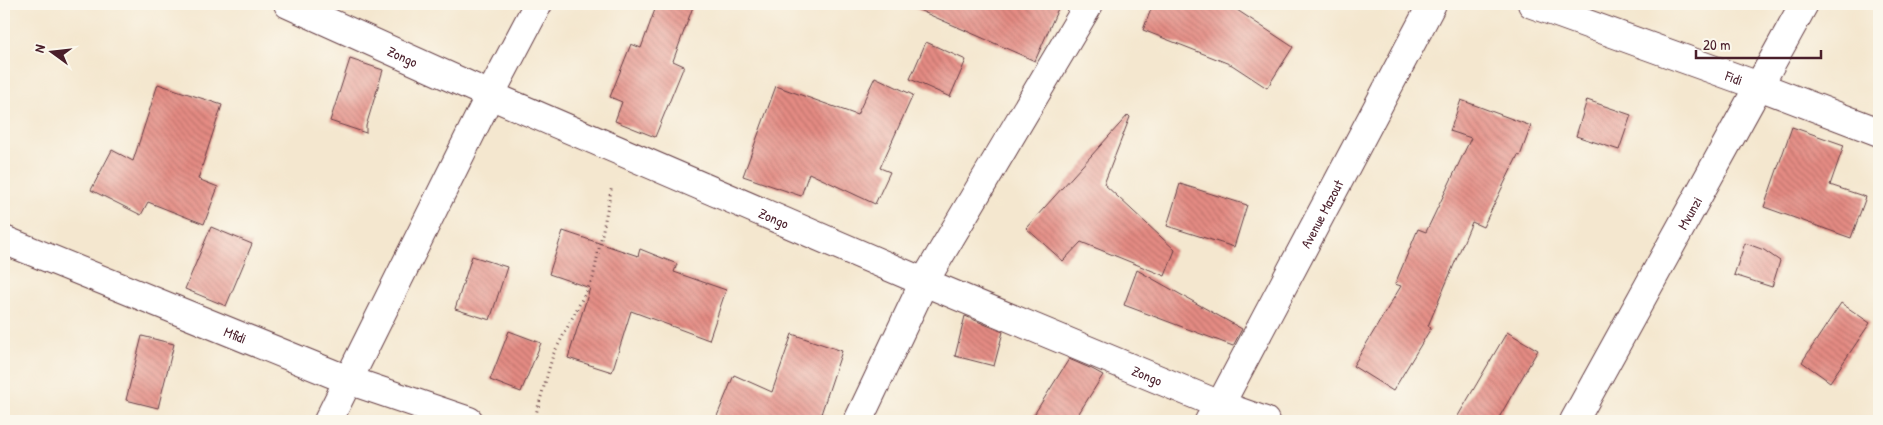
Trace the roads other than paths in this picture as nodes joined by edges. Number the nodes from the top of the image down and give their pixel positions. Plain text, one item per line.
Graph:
1 (288, 4) edge
2 (538, 4) edge
3 (1089, 4) edge
4 (1432, 4) edge
5 (1532, 4) edge
6 (1804, 4) edge
7 (1760, 86) junction
8 (490, 95) junction
9 (1879, 132) edge
10 (4, 240) edge
11 (924, 282) junction
12 (348, 380) junction
13 (1214, 413) edge
14 (328, 421) edge
15 (469, 421) edge
16 (858, 421) edge
17 (1265, 421) edge
18 (1574, 421) edge

1 - 8 street, Zongo
2 - 8 street
3 - 11 street
4 - 13 street, Avenue Mazout
5 - 7 street, Fidi
6 - 7 street, Mvunzi
7 - 9 street, Fidi
7 - 18 street, Mvunzi
8 - 11 street, Zongo
8 - 12 street
10 - 12 street, Mfidi
11 - 13 street, Zongo
11 - 16 street
12 - 14 street
12 - 15 street, Mfidi
13 - 17 street, Zongo

